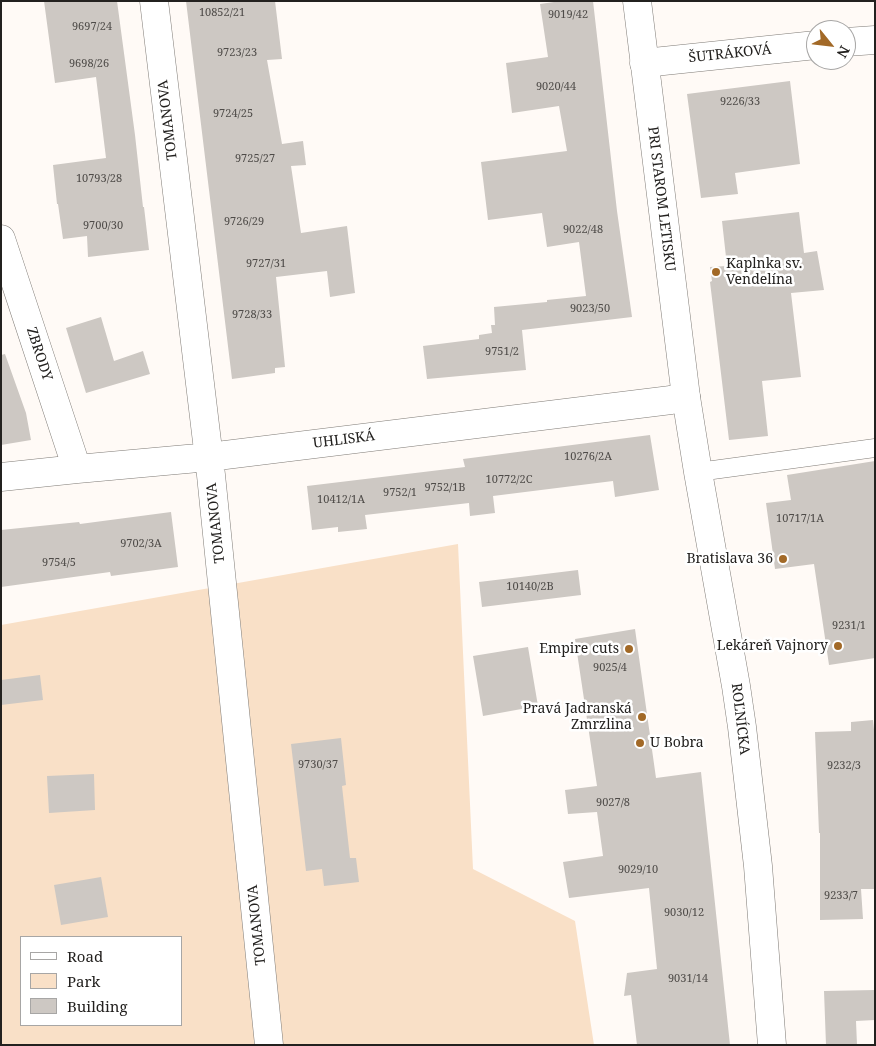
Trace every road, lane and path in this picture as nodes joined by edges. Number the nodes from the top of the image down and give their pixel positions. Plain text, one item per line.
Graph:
1 (154, 1) edge
2 (637, 1) edge
3 (875, 40) edge
4 (856, 41) edge
5 (806, 47) edge
6 (644, 63) junction
7 (1, 239) edge
8 (686, 397) junction
9 (875, 448) edge
10 (208, 457) junction
11 (77, 469) junction
12 (698, 472) junction
13 (1, 477) edge
14 (269, 1045) edge
15 (772, 1045) edge

1 - 10 street, TOMANOVA
2 - 6 street, PRI STAROM LETISKU
3 - 4 street
5 - 6 street, ŠUTRÁKOVÁ
6 - 8 street, PRI STAROM LETISKU
7 - 11 street, ZBRODY
8 - 10 street, UHLISKÁ
8 - 12 street, ROĽNÍCKA
9 - 12 lane
10 - 11 street, UHLISKÁ
10 - 14 street, TOMANOVA
11 - 13 street, UHLISKÁ
12 - 15 street, ROĽNÍCKA

